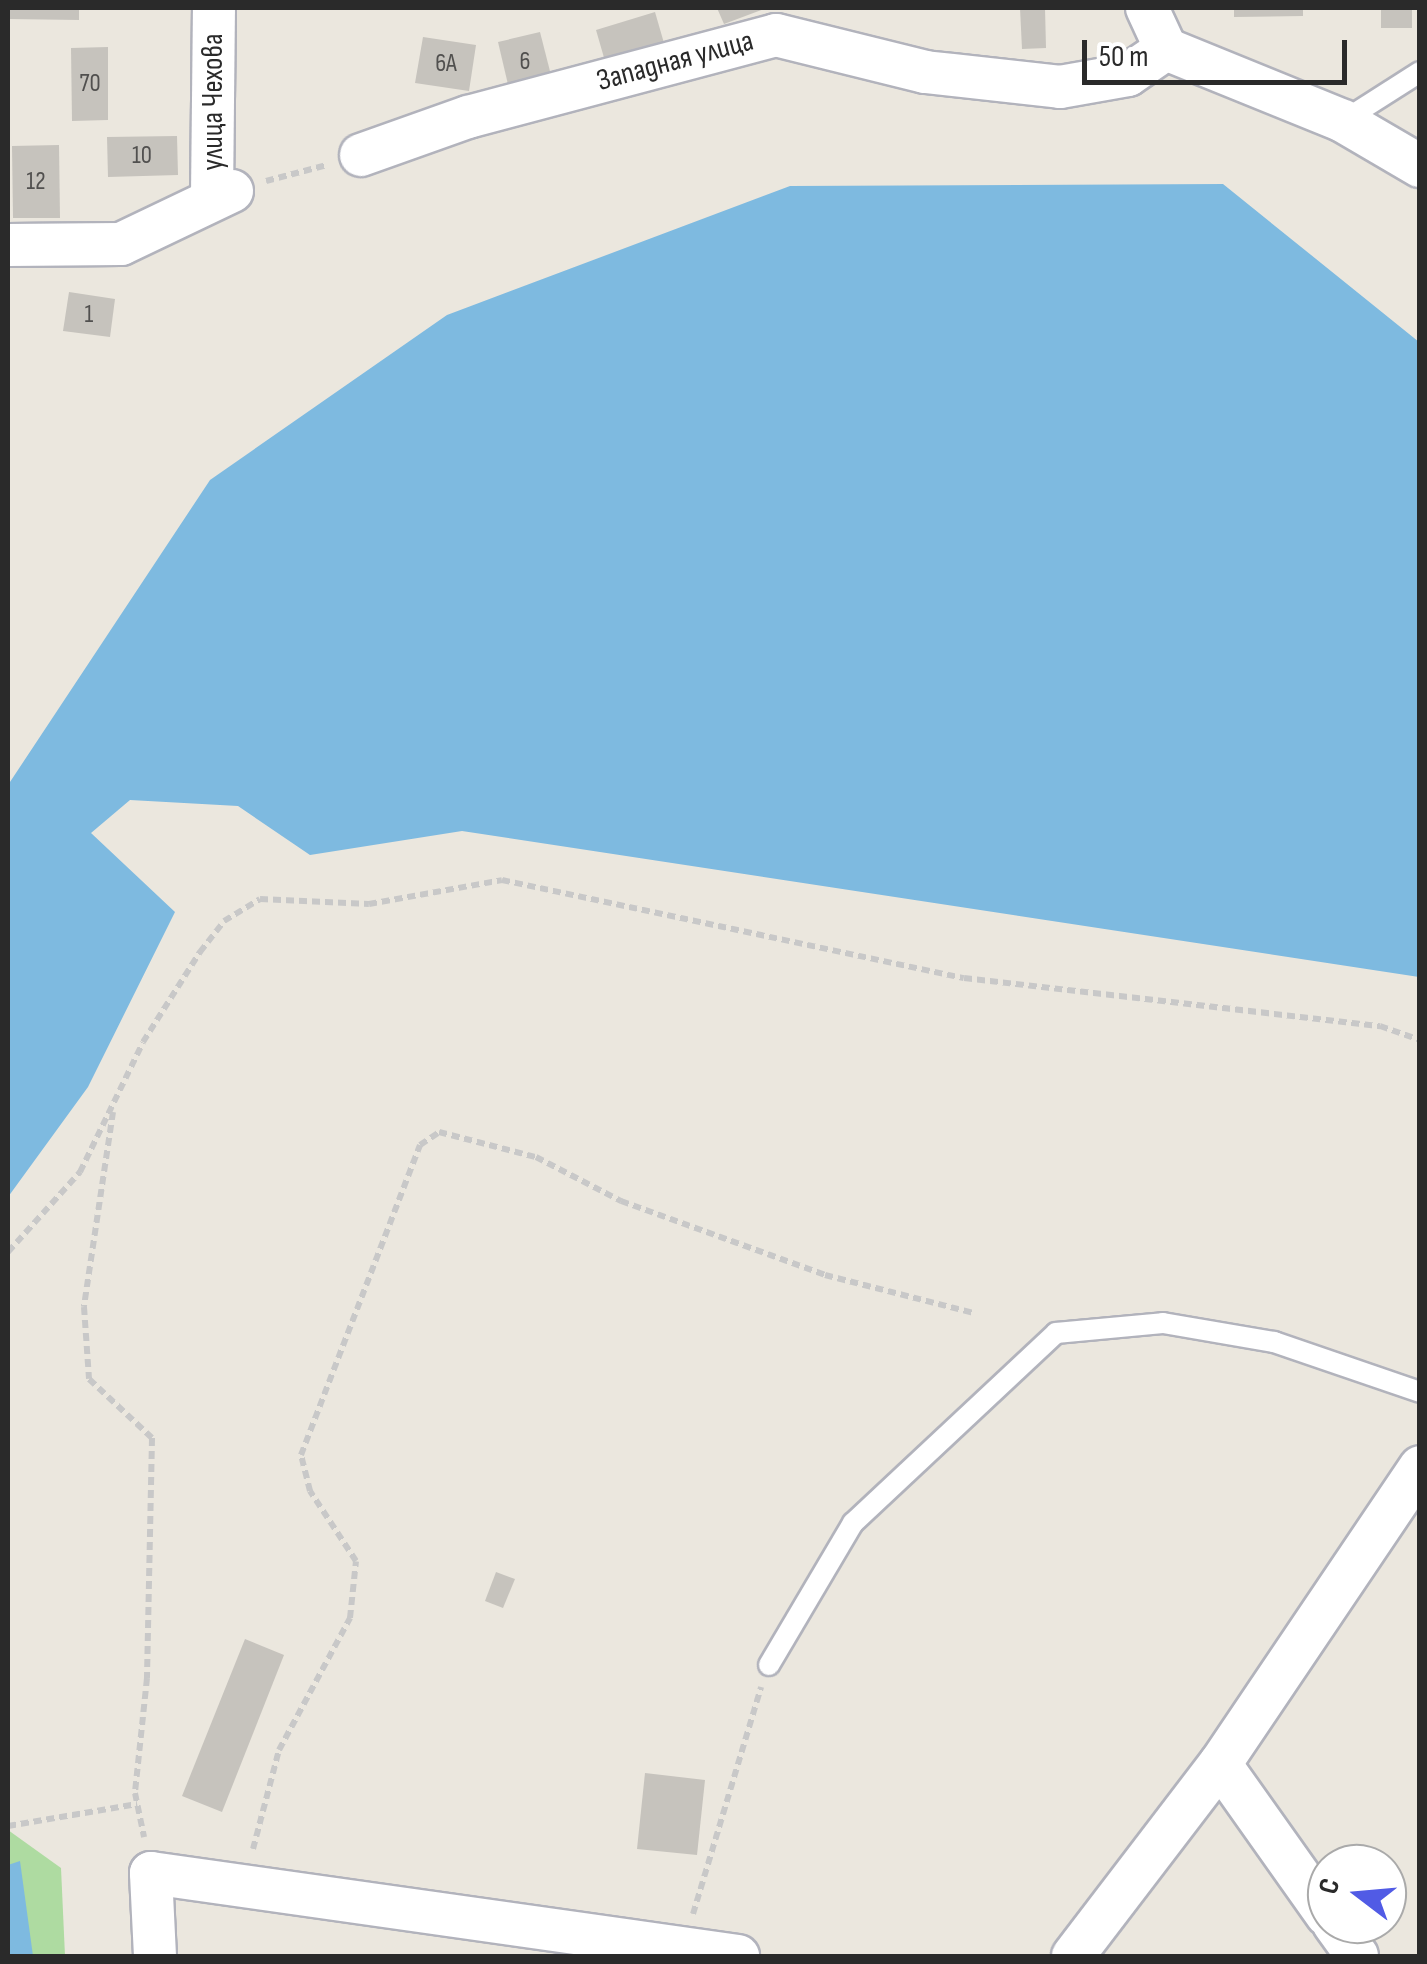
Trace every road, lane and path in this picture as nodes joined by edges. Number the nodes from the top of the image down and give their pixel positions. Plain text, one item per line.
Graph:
1 (214, 8) edge
2 (1148, 8) edge
3 (790, 21) edge
4 (1166, 49) junction
5 (1420, 72) edge
6 (1343, 121) junction
7 (361, 155) joint
8 (1420, 166) edge
9 (222, 194) junction
10 (8, 245) edge
11 (1420, 1040) edge
12 (115, 1098) junction
13 (8, 1252) edge
14 (974, 1313) dead end
15 (1420, 1392) edge
16 (1420, 1468) edge
17 (768, 1665) joint
18 (1220, 1764) junction
19 (137, 1804) junction
20 (8, 1826) edge
21 (151, 1873) junction
22 (1307, 1887) edge
23 (243, 1888) junction
24 (685, 1945) junction
25 (155, 1956) edge
26 (738, 1956) edge
27 (1073, 1956) edge

1 - 9 street, улица Чехова
2 - 4 street
3 - 4 street, Западная улица
3 - 7 street, Западная улица
4 - 6 street
5 - 6 lane
6 - 8 street
7 - 9 path
9 - 10 street
11 - 12 path
12 - 13 path
12 - 19 path
14 - 23 path
15 - 17 lane
16 - 18 street
17 - 24 path
18 - 22 street
18 - 27 street
19 - 20 path
19 - 21 path
21 - 23 street
21 - 25 street
23 - 24 street
24 - 26 street

